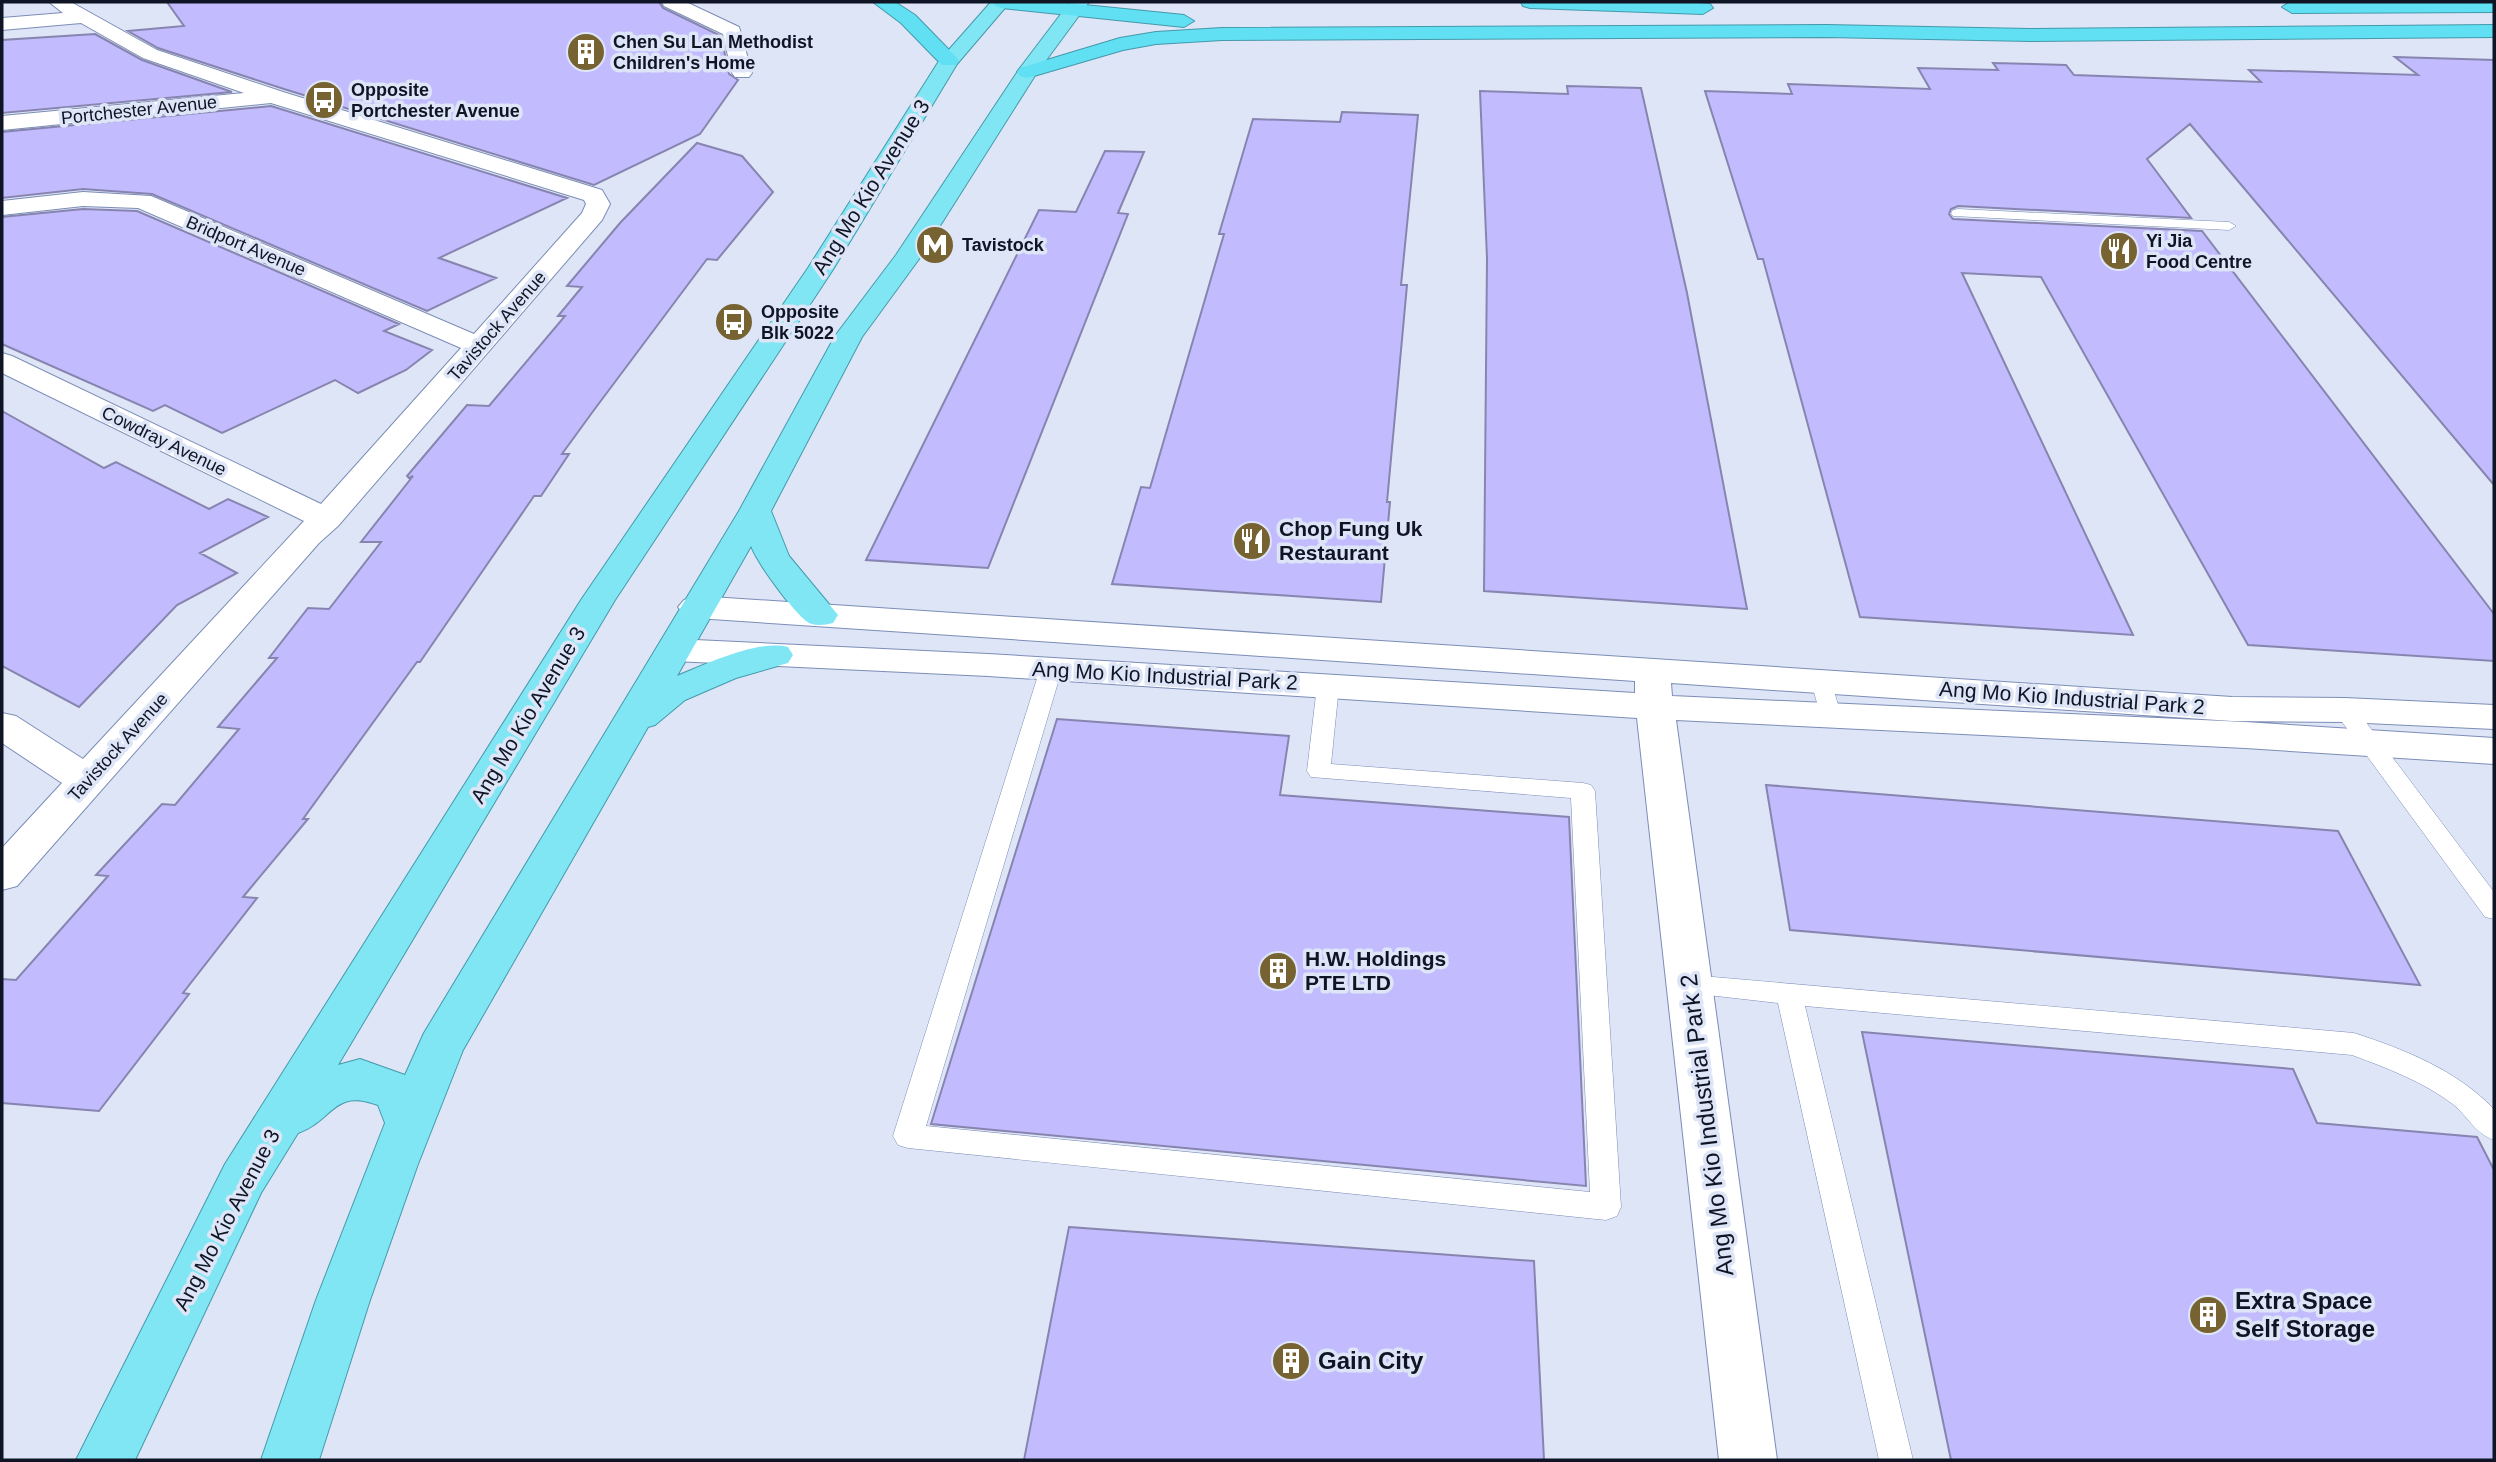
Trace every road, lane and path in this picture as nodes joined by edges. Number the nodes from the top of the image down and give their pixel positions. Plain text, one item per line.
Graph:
1 (58, 2) edge
2 (671, 2) edge
3 (882, 2) edge
4 (1001, 2) edge
5 (1530, 2) edge
6 (1077, 5) edge
7 (2494, 6) edge
8 (2273, 7) dead end
9 (1718, 8) dead end
10 (1843, 12) dead end
11 (82, 17) junction
12 (2, 24) edge
13 (2494, 24) edge
14 (2494, 31) edge
15 (1316, 35) junction
16 (949, 61) junction
17 (1027, 72) junction
18 (742, 73) dead end
19 (275, 97) junction
20 (2, 123) edge
21 (2, 208) edge
22 (1958, 213) dead end
23 (2229, 226) dead end
24 (479, 346) junction
25 (2, 362) edge
26 (755, 511) junction
27 (326, 519) junction
28 (696, 607) junction
29 (820, 615) junction
30 (674, 650) junction
31 (775, 654) junction
32 (1051, 669) junction
33 (1328, 686) junction
34 (1653, 689) junction
35 (2345, 710) junction
36 (2494, 717) edge
37 (2238, 722) junction
38 (2, 725) edge
39 (629, 727) junction
40 (2369, 744) junction
41 (2494, 751) edge
42 (88, 781) junction
43 (4, 869) edge
44 (2467, 875) junction
45 (2494, 877) edge
46 (2494, 911) edge
47 (1690, 985) junction
48 (1789, 994) junction
49 (410, 1124) junction
50 (277, 1125) junction
51 (2494, 1128) edge
52 (105, 1460) edge
53 (290, 1460) edge
54 (1748, 1460) edge
55 (1896, 1460) edge

1 - 11 street, Tavistock Avenue
2 - 18 street
3 - 16 highway
4 - 6 highway
4 - 16 highway, Ang Mo Kio Avenue 3
5 - 9 highway
6 - 15 highway
6 - 17 highway
7 - 8 highway
10 - 13 highway
11 - 12 street
11 - 19 street, Tavistock Avenue
14 - 15 highway
15 - 17 highway
16 - 50 highway, Ang Mo Kio Avenue 3
17 - 26 highway
19 - 20 street, Portchester Avenue
19 - 24 street, Tavistock Avenue
21 - 24 street, Bridport Avenue
22 - 23 lane
24 - 27 street, Tavistock Avenue
25 - 27 street, Cowdray Avenue
26 - 28 highway
26 - 29 highway
27 - 42 street, Tavistock Avenue
28 - 29 street, Ang Mo Kio Industrial Park 2
28 - 30 highway
29 - 34 street, Ang Mo Kio Industrial Park 2
30 - 31 street, Ang Mo Kio Industrial Park 2
30 - 39 highway
31 - 32 street, Ang Mo Kio Industrial Park 2
31 - 39 highway
32 - 33 street, Ang Mo Kio Industrial Park 2
32 - 33 lane
33 - 34 street, Ang Mo Kio Industrial Park 2
34 - 37 street, Ang Mo Kio Industrial Park 2
34 - 47 street, Ang Mo Kio Industrial Park 2
35 - 36 street, Ang Mo Kio Industrial Park 2
35 - 37 street, Ang Mo Kio Industrial Park 2
35 - 40 lane
37 - 40 street, Ang Mo Kio Industrial Park 2
38 - 42 street
39 - 49 highway
40 - 41 street, Ang Mo Kio Industrial Park 2
40 - 44 lane
42 - 43 street, Tavistock Avenue
44 - 45 lane
44 - 46 lane
47 - 48 lane
47 - 54 street, Ang Mo Kio Industrial Park 2
48 - 51 lane
48 - 55 lane
49 - 50 highway
49 - 53 highway
50 - 52 highway, Ang Mo Kio Avenue 3

